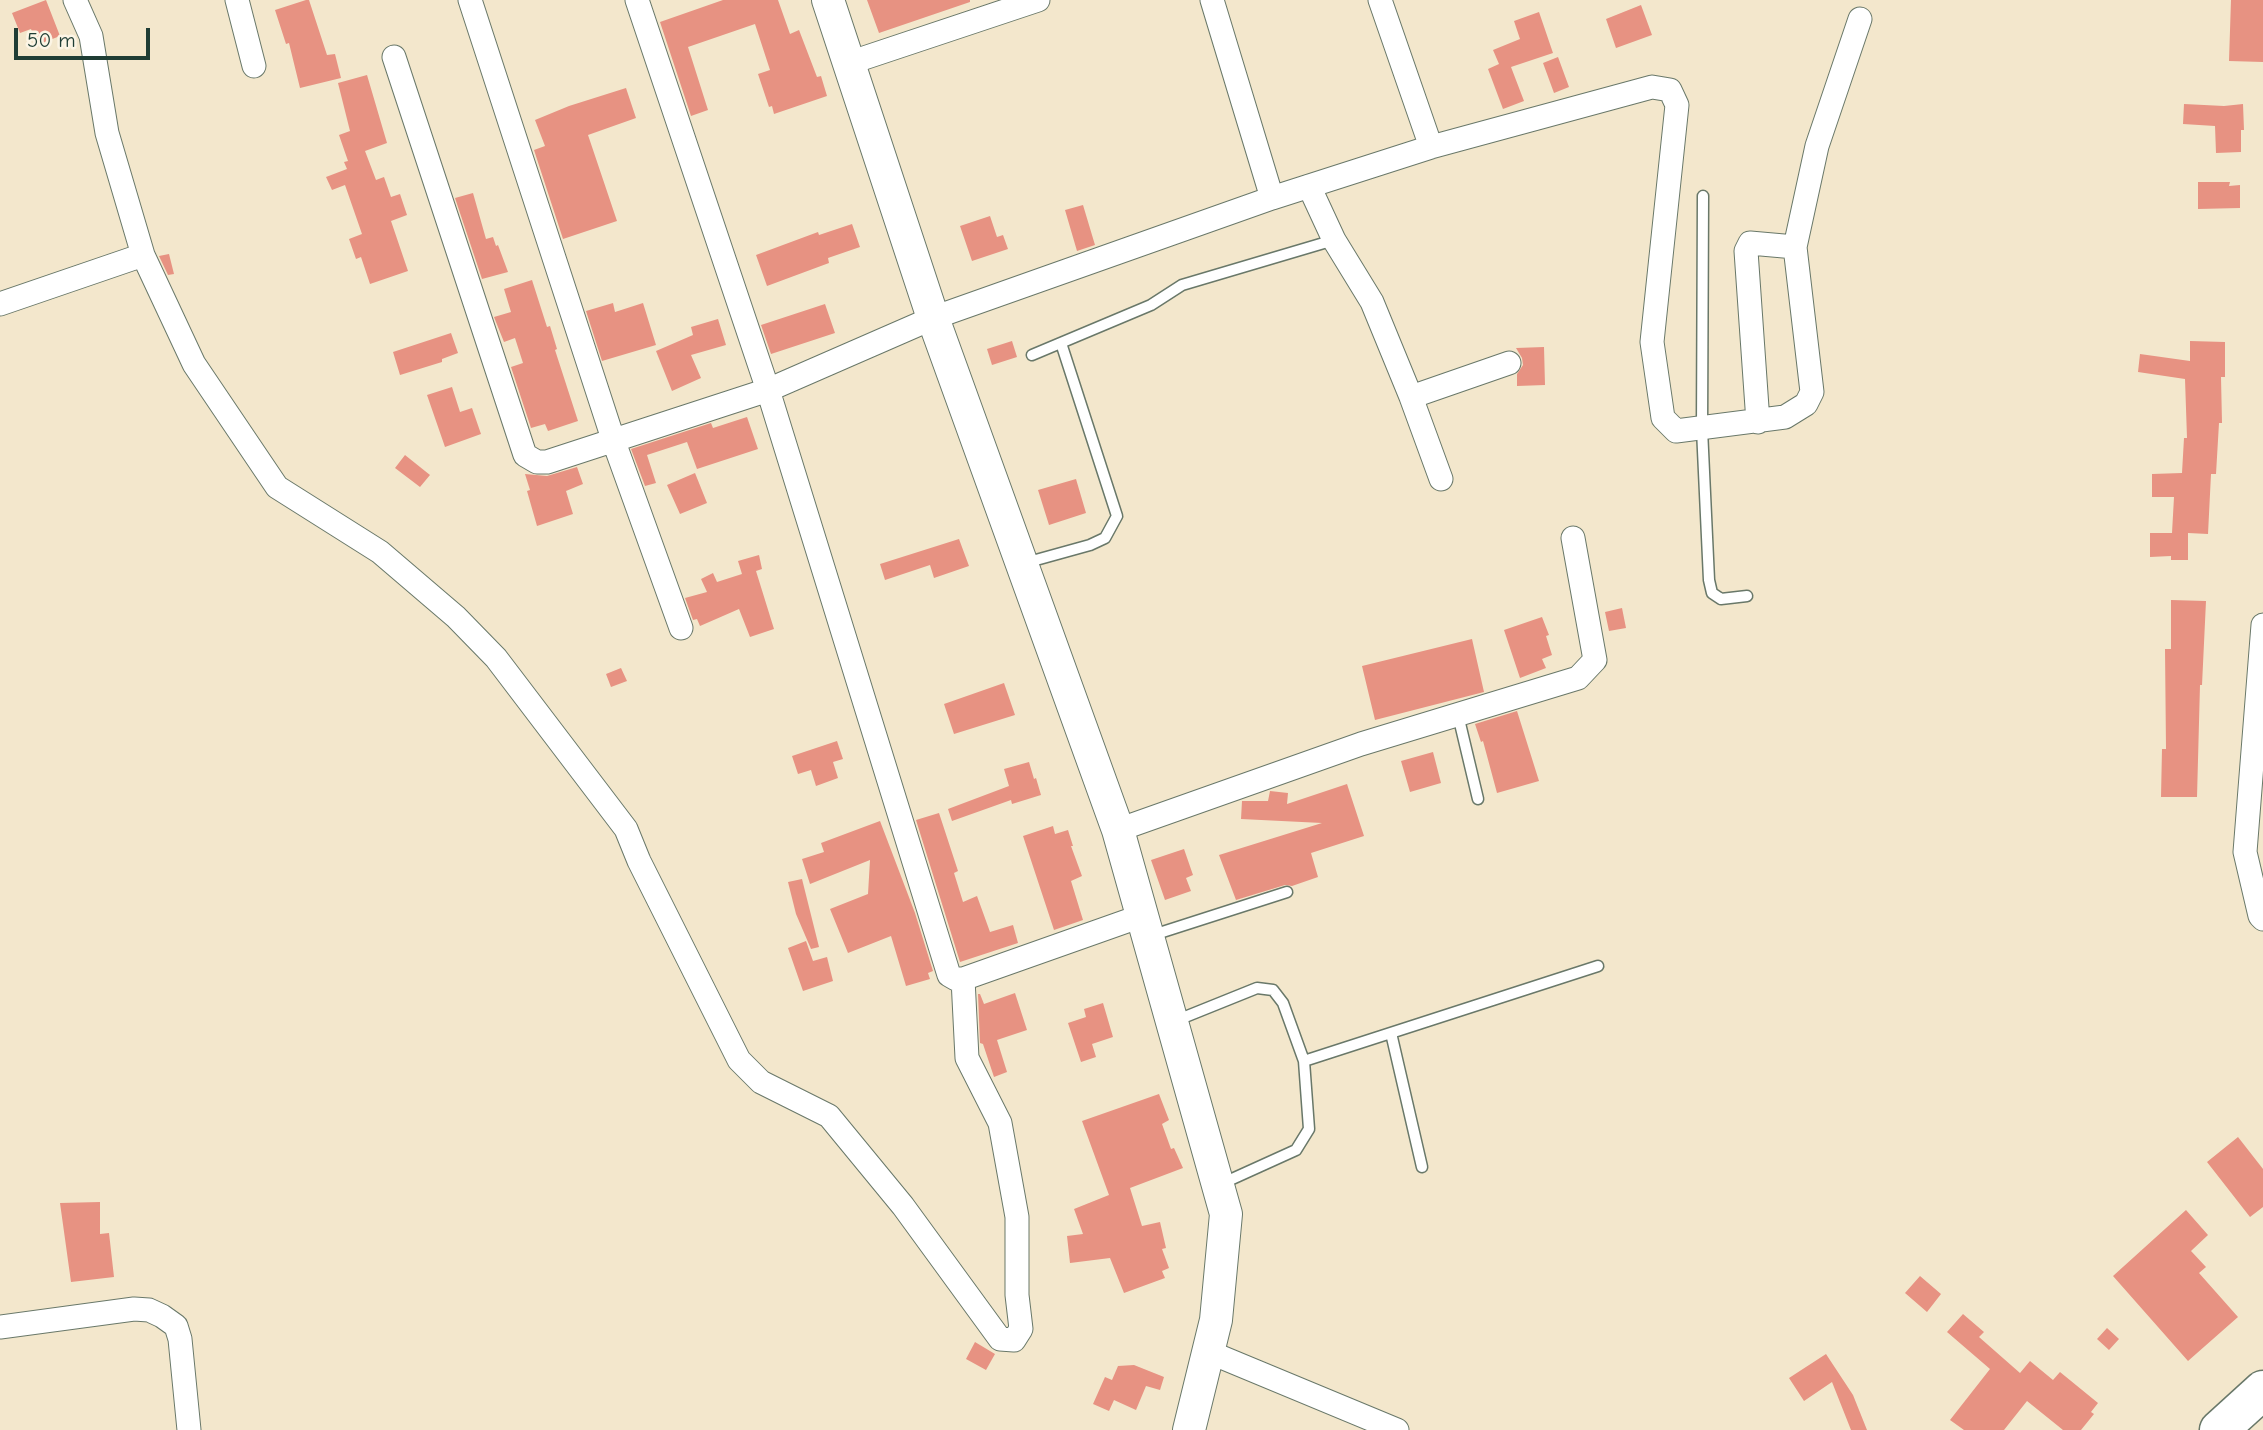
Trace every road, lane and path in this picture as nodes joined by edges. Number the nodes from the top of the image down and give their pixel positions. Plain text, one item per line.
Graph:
1 (75, 0) edge
2 (237, 0) edge
3 (470, 0) edge
4 (637, 0) edge
5 (828, 0) edge
6 (1212, 0) edge
7 (1380, 0) edge
8 (1034, 1) edge
9 (1860, 19) dead end
10 (394, 57) dead end
11 (849, 63) junction
12 (254, 66) dead end
13 (1431, 147) junction
14 (1309, 187) junction
15 (1703, 197) dead end
16 (1272, 198) junction
17 (1334, 240) junction
18 (1795, 247) junction
19 (143, 255) junction
20 (0, 304) edge
21 (933, 318) junction
22 (1061, 343) junction
23 (1032, 355) dead end
24 (1509, 363) dead end
25 (768, 390) junction
26 (1411, 397) junction
27 (1758, 422) junction
28 (1702, 429) junction
29 (614, 442) junction
30 (1441, 479) dead end
31 (1573, 538) dead end
32 (1022, 564) junction
33 (1748, 596) dead end
34 (2263, 625) edge
35 (681, 628) dead end
36 (1458, 715) junction
37 (1478, 799) dead end
38 (1118, 830) junction
39 (1287, 892) dead end
40 (2263, 919) edge
41 (1146, 926) junction
42 (1598, 966) dead end
43 (963, 979) junction
44 (1172, 1022) junction
45 (1391, 1033) junction
46 (1304, 1061) junction
47 (1422, 1167) dead end
48 (1218, 1186) junction
49 (0, 1327) edge
50 (1209, 1352) junction
51 (2263, 1390) edge
52 (189, 1430) edge
53 (1189, 1430) edge
54 (1398, 1430) edge
55 (2219, 1430) edge

1 - 19 street
2 - 12 street
3 - 29 street
4 - 25 street
5 - 11 street
6 - 16 street
7 - 13 street
8 - 11 street
9 - 18 street
10 - 29 street
11 - 21 street
13 - 14 street
13 - 28 street
14 - 16 street
14 - 17 street
15 - 28 lane
16 - 21 street
17 - 22 lane
17 - 26 street
18 - 27 street
18 - 27 street
19 - 20 street
19 - 43 street
21 - 25 street
21 - 32 street
22 - 23 lane
22 - 32 lane
24 - 26 street
25 - 29 street
25 - 43 street
26 - 30 street
27 - 28 street
28 - 33 lane
29 - 35 street
31 - 36 street
32 - 38 street
34 - 40 street
36 - 37 lane
36 - 38 street
38 - 41 street
39 - 41 lane
41 - 43 street
41 - 44 street
42 - 45 lane
44 - 46 lane
44 - 48 street
45 - 46 lane
45 - 47 lane
46 - 48 lane
48 - 50 street
49 - 52 street
50 - 53 street
50 - 54 street
51 - 55 highway

